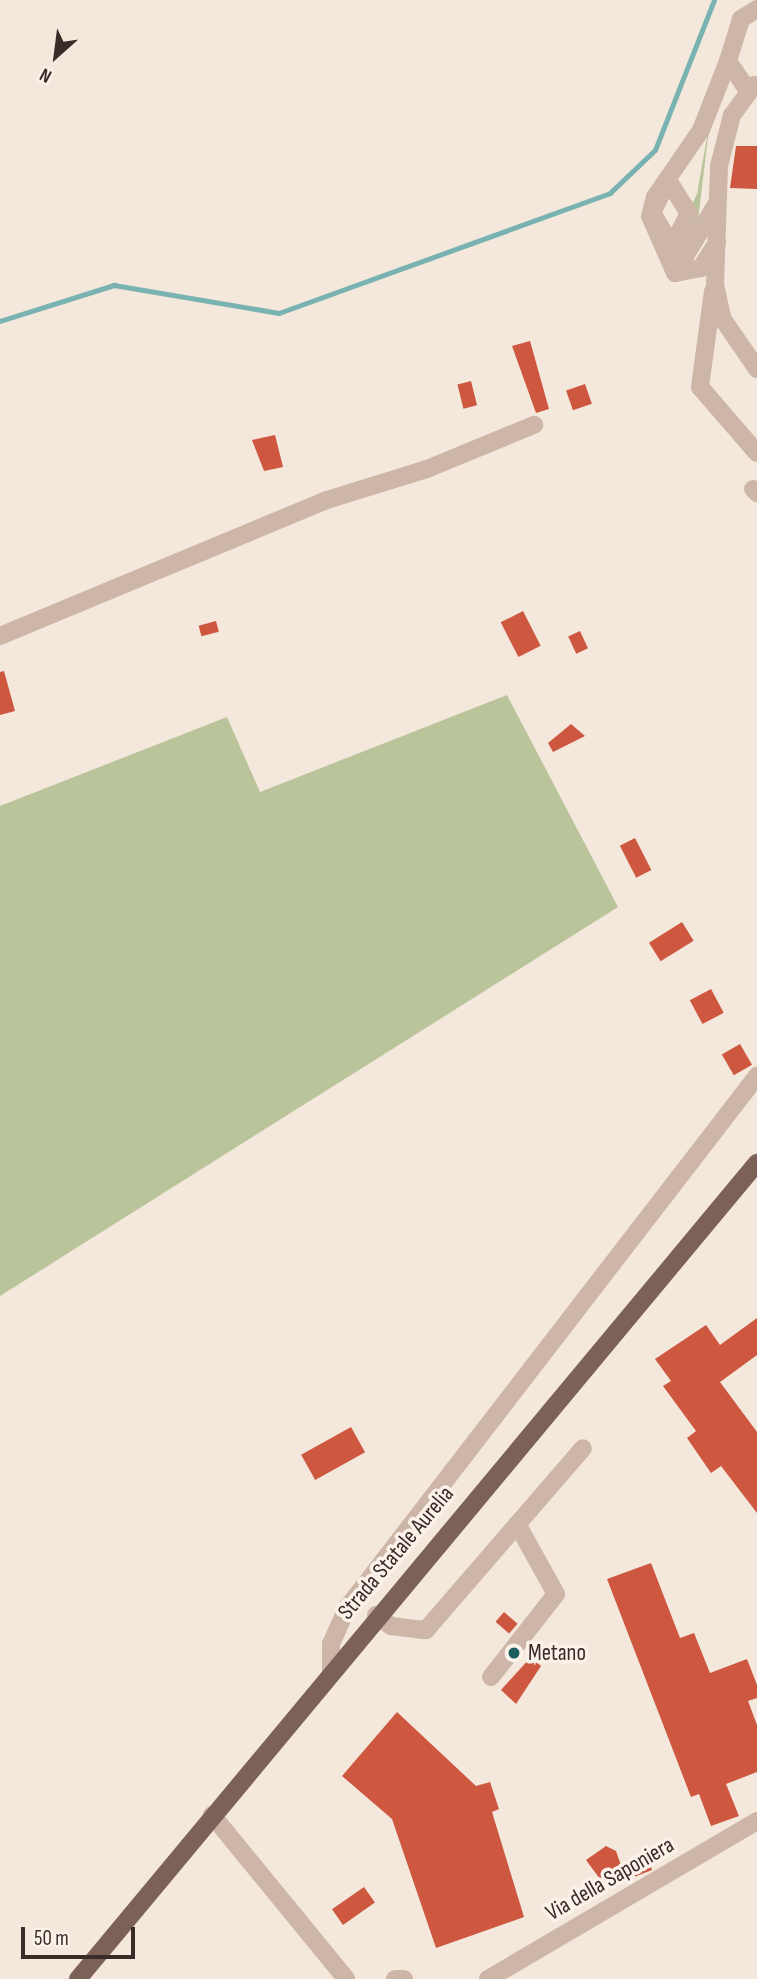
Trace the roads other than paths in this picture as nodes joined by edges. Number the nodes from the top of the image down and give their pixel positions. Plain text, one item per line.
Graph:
1 (757, 9) edge
2 (728, 61) junction
3 (753, 87) edge
4 (682, 159) junction
5 (680, 199) dead end
6 (718, 200) junction
7 (717, 243) junction
8 (675, 273) junction
9 (715, 284) junction
10 (757, 369) edge
11 (534, 425) dead end
12 (757, 453) edge
13 (0, 636) edge
14 (757, 1076) edge
15 (757, 1163) edge
16 (583, 1448) dead end
17 (517, 1524) junction
18 (376, 1615) junction
19 (331, 1670) junction
20 (491, 1677) dead end
21 (212, 1815) junction
22 (757, 1821) edge
23 (78, 1979) edge
24 (346, 1979) edge
25 (395, 1979) edge
26 (404, 1979) edge
27 (488, 1979) edge

1 - 2 street
2 - 3 street
2 - 4 street
3 - 6 street
4 - 5 street
4 - 8 street
6 - 7 street
6 - 8 street
7 - 8 street
7 - 9 street
9 - 10 street
9 - 12 street
11 - 13 street
14 - 19 street
15 - 18 main road, Strada Statale Aurelia
16 - 17 street
17 - 18 street
17 - 20 street
18 - 19 main road, Strada Statale Aurelia
19 - 21 main road, Strada Statale Aurelia
21 - 23 main road, Strada Statale Aurelia
21 - 24 street
22 - 27 street, Via della Saponiera
25 - 26 street

